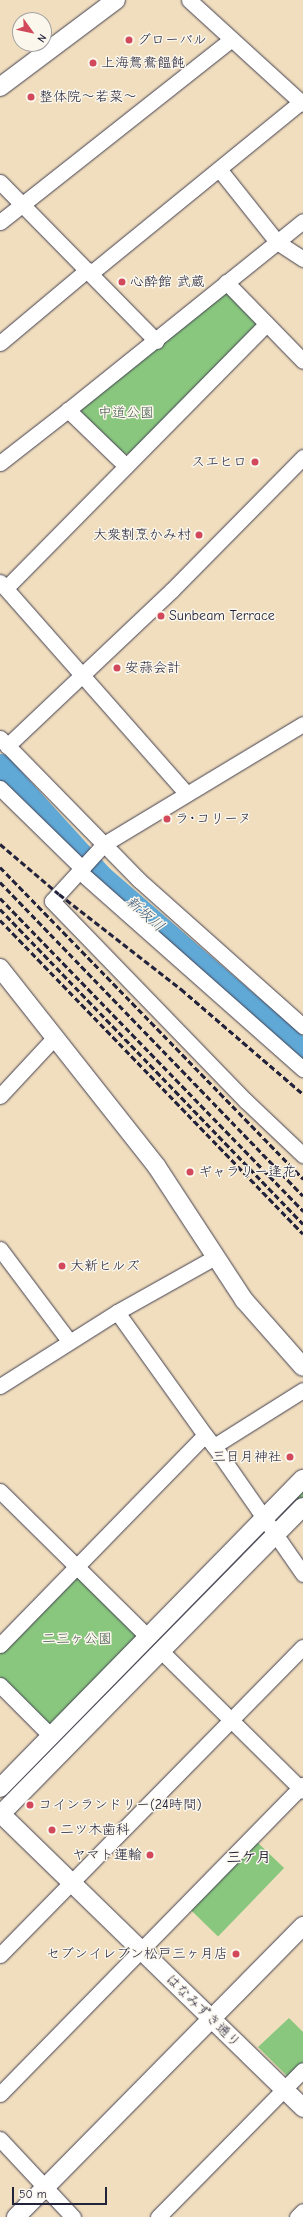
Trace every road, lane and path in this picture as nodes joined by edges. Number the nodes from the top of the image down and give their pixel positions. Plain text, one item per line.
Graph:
1 (116, 0) edge
2 (189, 0) edge
3 (232, 39) junction
4 (0, 87) edge
5 (302, 103) edge
6 (219, 169) junction
7 (0, 182) edge
8 (22, 204) junction
9 (303, 221) edge
10 (0, 222) edge
11 (277, 242) junction
12 (303, 258) edge
13 (89, 272) junction
14 (226, 282) junction
15 (266, 324) junction
16 (156, 341) junction
17 (0, 343) edge
18 (303, 361) edge
19 (68, 410) junction
20 (303, 457) edge
21 (0, 463) edge
22 (126, 466) junction
23 (3, 585) edge
24 (82, 674) junction
25 (302, 726) edge
26 (4, 742) edge
27 (0, 788) edge
28 (186, 794) junction
29 (102, 847) junction
30 (80, 869) junction
31 (0, 968) edge
32 (303, 1026) edge
33 (54, 1038) junction
34 (303, 1069) edge
35 (0, 1096) edge
36 (303, 1155) edge
37 (0, 1249) edge
38 (215, 1257) junction
39 (117, 1312) junction
40 (69, 1341) junction
41 (303, 1367) edge
42 (0, 1386) edge
43 (303, 1390) edge
44 (209, 1440) junction
45 (303, 1479) edge
46 (0, 1492) edge
47 (303, 1507) edge
48 (264, 1519) junction
49 (275, 1535) junction
50 (77, 1567) junction
51 (303, 1574) edge
52 (148, 1637) junction
53 (0, 1645) edge
54 (303, 1647) edge
55 (161, 1651) junction
56 (0, 1685) edge
57 (232, 1721) junction
58 (51, 1736) junction
59 (0, 1788) edge
60 (302, 1788) edge
61 (0, 1814) edge
62 (73, 1882) junction
63 (303, 1926) edge
64 (141, 1950) junction
65 (0, 1955) edge
66 (211, 2019) junction
67 (303, 2070) edge
68 (284, 2089) junction
69 (0, 2094) edge
70 (303, 2108) edge
71 (0, 2139) edge
72 (45, 2188) junction
73 (303, 2211) edge
74 (16, 2217) edge
75 (73, 2217) edge
76 (158, 2217) edge
77 (297, 2217) edge

1 - 4 street
2 - 3 street
3 - 5 street
3 - 8 street
5 - 6 street
6 - 11 street
6 - 13 street
7 - 8 street
8 - 10 street
8 - 13 street
9 - 11 street
11 - 12 street
11 - 14 street
13 - 16 street
13 - 17 street
14 - 15 street
14 - 16 street
15 - 18 street
15 - 22 street
16 - 19 street
19 - 21 street
19 - 22 street
20 - 24 street
22 - 23 street
23 - 24 street
24 - 26 street
24 - 28 street
25 - 28 street
26 - 29 street
27 - 30 street
28 - 29 street
29 - 30 street
29 - 32 street
30 - 34 street
30 - 36 street
31 - 33 street
33 - 35 street
33 - 38 street
37 - 40 street
38 - 39 street
38 - 41 street
39 - 40 street
39 - 44 street
40 - 42 street
43 - 44 street
44 - 48 street
44 - 50 street
45 - 48 street
46 - 50 street
47 - 49 street
48 - 49 street
48 - 52 street
49 - 51 street
49 - 55 street
50 - 52 street
50 - 53 street
52 - 58 street
54 - 57 street
55 - 57 street
55 - 61 street
56 - 58 street
57 - 60 street
57 - 62 street
58 - 59 street
60 - 64 street
61 - 62 street, はなみずき通り
62 - 64 street, はなみずき通り
62 - 65 street
63 - 66 street
64 - 66 street, はなみずき通り
64 - 69 street
66 - 68 street, はなみずき通り
66 - 72 street
67 - 68 street
68 - 70 street, はなみずき通り
68 - 76 street
71 - 72 street
72 - 74 street
72 - 75 street
73 - 77 street

